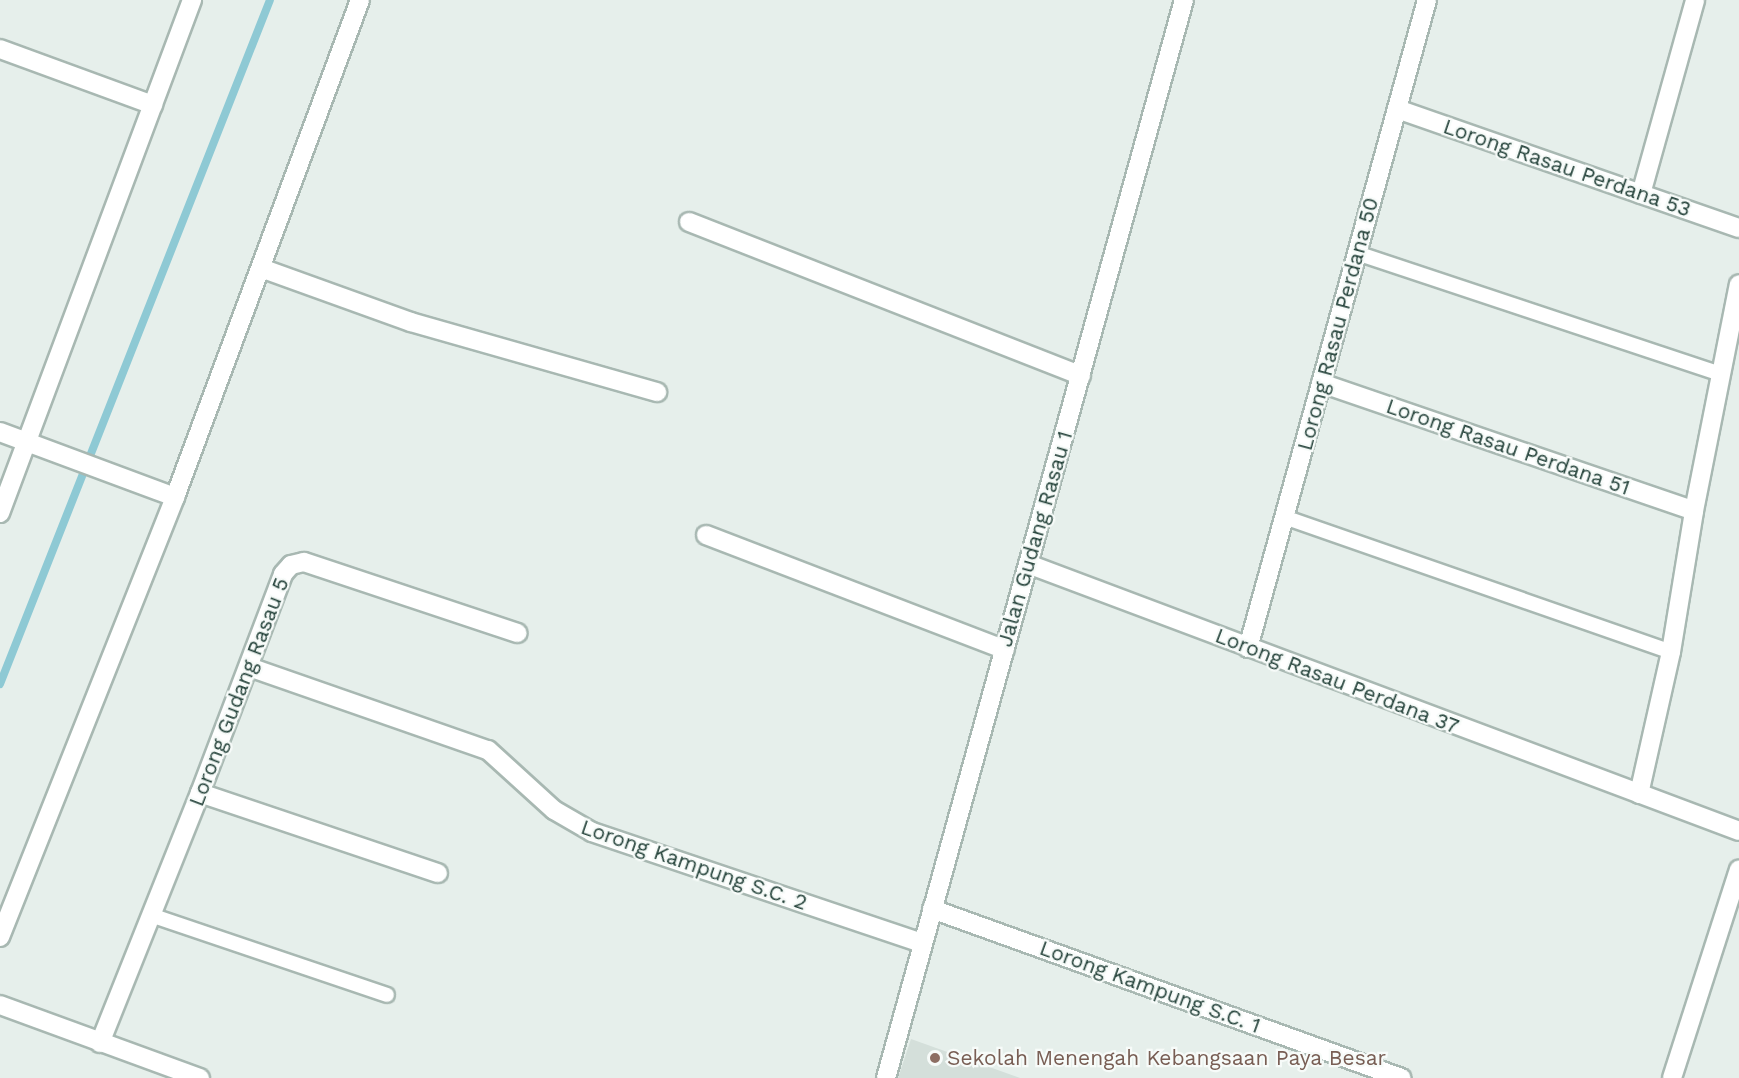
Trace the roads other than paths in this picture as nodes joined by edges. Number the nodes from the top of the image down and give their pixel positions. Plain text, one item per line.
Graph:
1 (192, 0) edge
2 (360, 0) edge
3 (1427, 0) edge
4 (1695, 0) edge
5 (1179, 4) edge
6 (0, 49) edge
7 (153, 105) junction
8 (1397, 109) junction
9 (1641, 194) junction
10 (689, 222) dead end
11 (1738, 227) edge
12 (1357, 253) junction
13 (261, 268) junction
14 (1739, 284) edge
15 (1720, 374) junction
16 (1081, 376) junction
17 (1322, 383) junction
18 (657, 392) dead end
19 (0, 432) edge
20 (27, 443) junction
21 (175, 497) junction
22 (1694, 511) junction
23 (0, 513) edge
24 (1284, 517) junction
25 (706, 535) dead end
26 (1028, 564) junction
27 (518, 633) dead end
28 (1248, 648) junction
29 (1005, 650) junction
30 (1671, 652) junction
31 (249, 667) junction
32 (200, 793) junction
33 (1643, 795) junction
34 (1739, 831) edge
35 (1739, 869) edge
36 (438, 873) dead end
37 (932, 909) junction
38 (151, 915) junction
39 (0, 937) edge
40 (922, 943) junction
41 (387, 995) dead end
42 (0, 1005) edge
43 (100, 1043) junction
44 (200, 1078) edge
45 (886, 1078) edge
46 (1401, 1078) edge
47 (1672, 1078) edge

1 - 7 street
2 - 13 street
3 - 8 street, Lorong Rasau Perdana 50
4 - 9 street
5 - 16 street, Jalan Gudang Rasau 1
6 - 7 street
7 - 20 street
8 - 9 street, Lorong Rasau Perdana 53
8 - 12 street, Lorong Rasau Perdana 50
9 - 11 street, Lorong Rasau Perdana 53
10 - 16 street
12 - 15 lane
12 - 17 street, Lorong Rasau Perdana 50
13 - 18 street
13 - 21 street
14 - 15 street
15 - 22 street
16 - 26 street, Jalan Gudang Rasau 1
17 - 22 street, Lorong Rasau Perdana 51
17 - 24 street, Lorong Rasau Perdana 50
19 - 20 street
20 - 21 street
20 - 23 street
21 - 39 street
22 - 30 street
24 - 28 street, Lorong Rasau Perdana 50
24 - 30 lane
25 - 29 street
26 - 28 street, Lorong Rasau Perdana 37
26 - 29 street, Jalan Gudang Rasau 1
27 - 31 street, Lorong Gudang Rasau 5
28 - 33 street, Lorong Rasau Perdana 37
29 - 37 street, Jalan Gudang Rasau 1
30 - 33 street
31 - 32 street, Lorong Gudang Rasau 5
31 - 40 street, Lorong Kampung S.C. 2
32 - 36 street
32 - 38 street, Lorong Gudang Rasau 5
33 - 34 street, Lorong Rasau Perdana 37
35 - 47 street
37 - 40 street, Jalan Gudang Rasau 1
37 - 46 street, Lorong Kampung S.C. 1
38 - 41 lane
38 - 43 street, Lorong Gudang Rasau 5
40 - 45 street, Jalan Gudang Rasau 1
42 - 43 street
43 - 44 street

